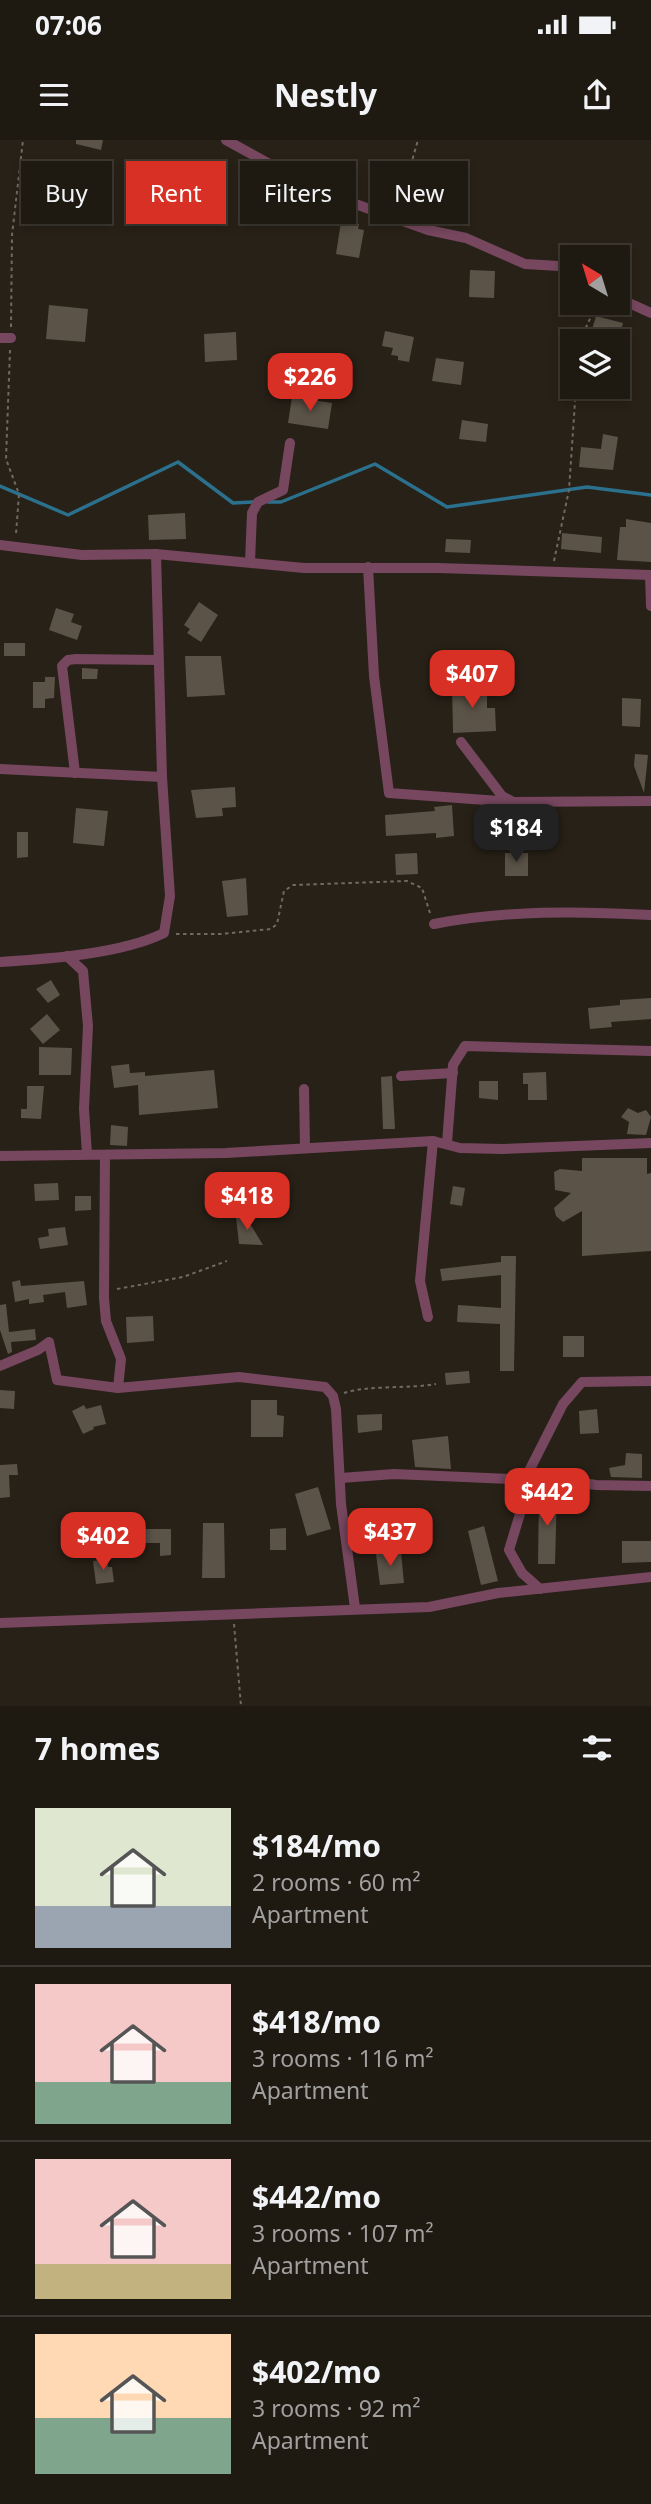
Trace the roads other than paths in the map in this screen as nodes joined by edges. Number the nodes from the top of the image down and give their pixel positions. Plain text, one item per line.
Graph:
1 (226, 140) edge
2 (560, 267) edge
3 (630, 303) edge
4 (651, 313) edge
5 (290, 443) dead end
6 (0, 545) edge
7 (156, 554) junction
8 (250, 562) junction
9 (368, 567) junction
10 (651, 575) edge
11 (651, 606) edge
12 (158, 660) junction
13 (461, 742) dead end
14 (0, 769) edge
15 (75, 772) junction
16 (162, 777) junction
17 (651, 801) edge
18 (513, 802) junction
19 (651, 915) edge
20 (433, 924) road end
21 (93, 951) junction
22 (67, 956) junction
23 (0, 962) edge
24 (83, 971) junction
25 (651, 1051) edge
26 (453, 1073) junction
27 (401, 1076) dead end
28 (304, 1089) dead end
29 (433, 1141) junction
30 (447, 1143) junction
31 (651, 1143) edge
32 (305, 1148) junction
33 (87, 1154) junction
34 (105, 1155) junction
35 (0, 1156) edge
36 (428, 1317) dead end
37 (0, 1366) edge
38 (651, 1380) edge
39 (118, 1388) junction
40 (527, 1475) junction
41 (341, 1478) junction
42 (651, 1486) edge
43 (651, 1577) edge
44 (540, 1589) junction
45 (355, 1608) junction
46 (0, 1623) edge

1 - 2 street
3 - 4 street
5 - 8 street
6 - 7 street
7 - 8 street
7 - 12 street
8 - 9 street
9 - 10 street
9 - 18 street
10 - 11 street
12 - 15 street
12 - 16 street
13 - 18 street
14 - 15 street
15 - 16 street
16 - 21 street
17 - 18 street
19 - 20 street
21 - 22 street
21 - 24 street
22 - 23 street
22 - 24 street
24 - 33 street
25 - 26 street
26 - 27 street
26 - 30 street
28 - 32 street
29 - 30 street
29 - 32 street
29 - 36 street
30 - 31 street
32 - 34 street
33 - 34 street
33 - 35 street
34 - 39 street
37 - 39 street
38 - 40 street
39 - 41 street
40 - 41 street
40 - 42 street
40 - 44 street
41 - 45 street
43 - 44 street
44 - 45 street
45 - 46 street

